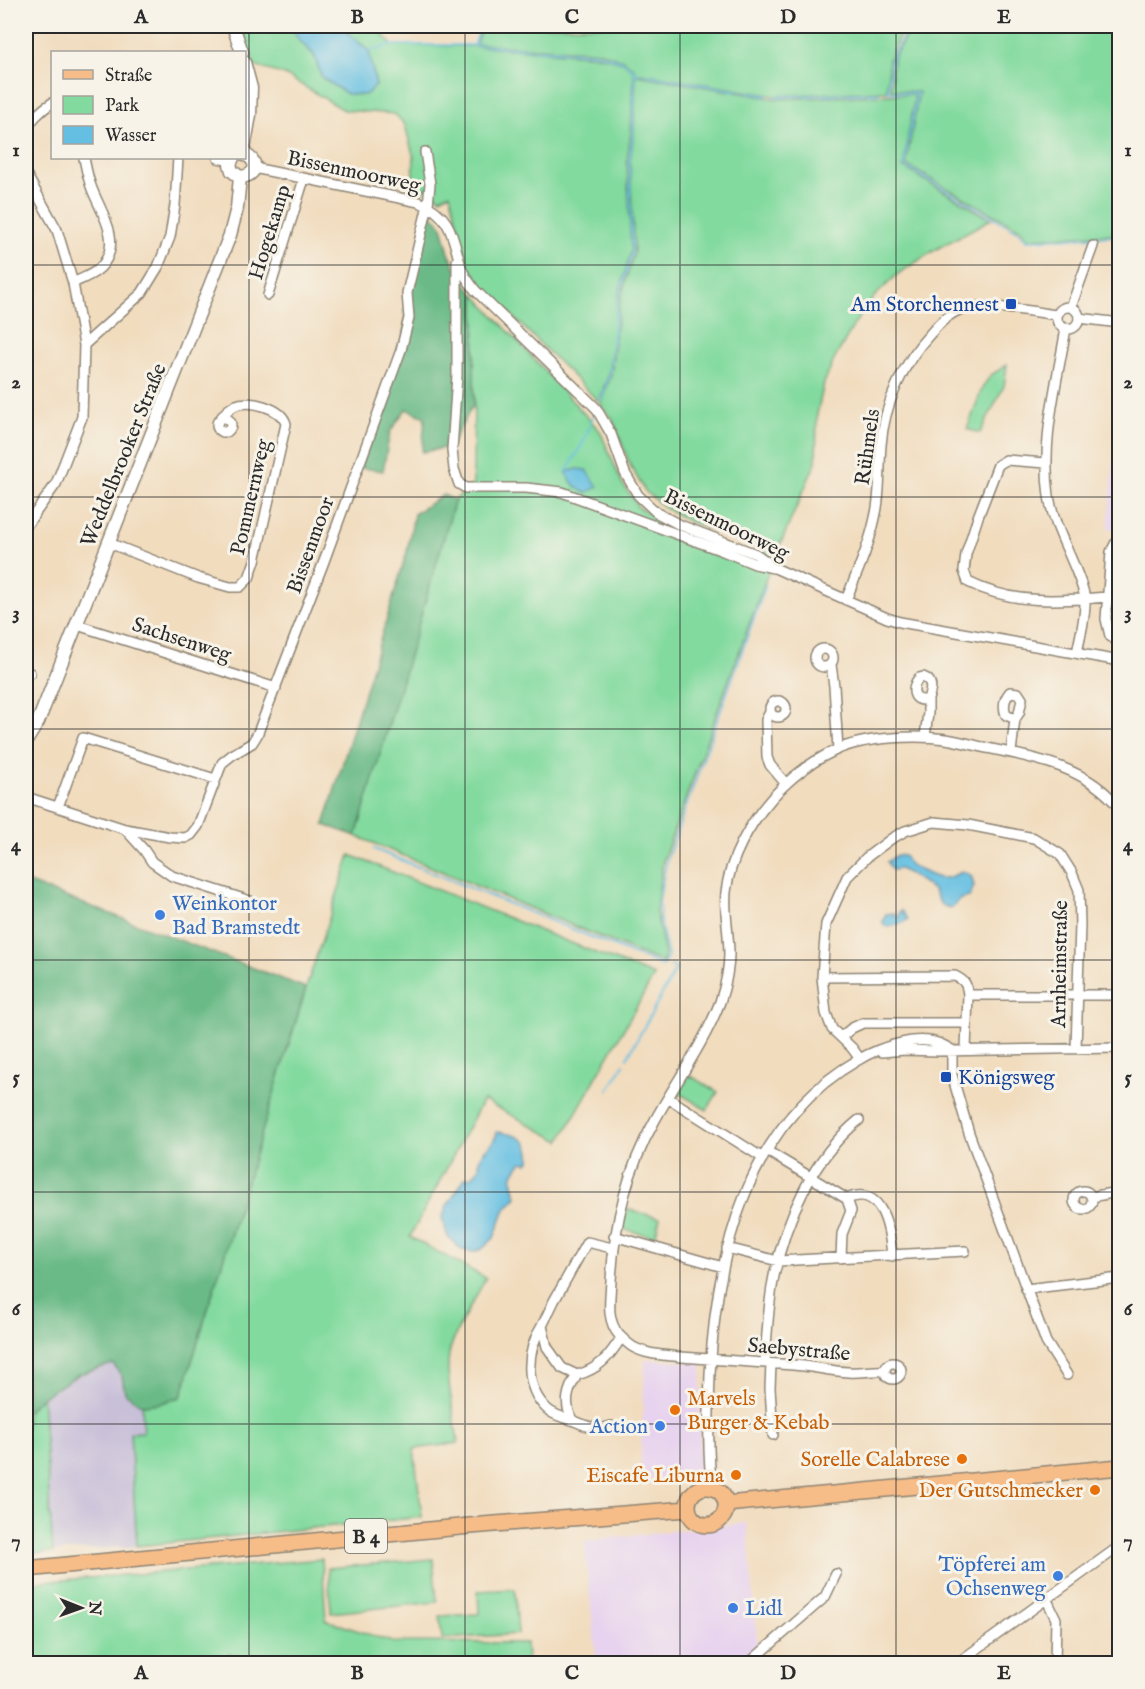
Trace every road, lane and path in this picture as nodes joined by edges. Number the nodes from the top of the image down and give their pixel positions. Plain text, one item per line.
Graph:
1 (233, 26) edge
2 (242, 51) edge
3 (246, 69) edge
4 (51, 104) edge
5 (26, 132) edge
6 (246, 138) edge
7 (425, 152) dead end
8 (246, 155) edge
9 (84, 159) edge
10 (178, 159) edge
11 (232, 159) edge
12 (254, 168) junction
13 (26, 174) edge
14 (240, 177) junction
15 (304, 178) junction
16 (428, 205) junction
17 (1093, 246) dead end
18 (457, 250) junction
19 (73, 284) junction
20 (268, 295) dead end
21 (1071, 307) junction
22 (1057, 315) junction
23 (1079, 318) junction
24 (1119, 323) edge
25 (1066, 328) junction
26 (84, 345) junction
27 (221, 418) dead end
28 (1046, 463) junction
29 (26, 526) edge
30 (109, 543) junction
31 (1119, 544) edge
32 (777, 568) junction
33 (1108, 597) junction
34 (1085, 599) junction
35 (846, 600) junction
36 (77, 625) junction
37 (1119, 643) edge
38 (1077, 653) junction
39 (1119, 661) edge
40 (831, 665) dead end
41 (276, 688) junction
42 (928, 699) dead end
43 (770, 712) dead end
44 (1015, 719) dead end
45 (925, 738) junction
46 (26, 741) edge
47 (838, 749) junction
48 (1011, 752) junction
49 (215, 779) junction
50 (786, 784) junction
51 (1115, 796) edge
52 (26, 797) edge
53 (58, 807) junction
54 (1119, 809) edge
55 (125, 829) junction
56 (151, 833) junction
57 (144, 850) junction
58 (250, 901) dead end
59 (822, 977) junction
60 (968, 995) junction
61 (1077, 995) junction
62 (1119, 995) edge
63 (967, 1023) junction
64 (841, 1037) junction
65 (1076, 1048) junction
66 (1119, 1048) edge
67 (952, 1050) junction
68 (966, 1050) junction
69 (860, 1059) junction
70 (668, 1098) junction
71 (859, 1120) dead end
72 (765, 1154) junction
73 (811, 1178) junction
74 (1119, 1193) edge
75 (1091, 1197) dead end
76 (847, 1199) junction
77 (614, 1236) junction
78 (612, 1248) junction
79 (727, 1248) junction
80 (965, 1251) dead end
81 (892, 1256) junction
82 (841, 1258) junction
83 (778, 1261) junction
84 (723, 1267) junction
85 (1119, 1278) edge
86 (1026, 1289) junction
87 (542, 1326) junction
88 (621, 1338) junction
89 (711, 1359) junction
90 (768, 1363) junction
91 (885, 1371) dead end
92 (577, 1375) junction
93 (1067, 1376) dead end
94 (572, 1420) junction
95 (611, 1426) dead end
96 (773, 1436) dead end
97 (1119, 1467) edge
98 (712, 1488) junction
99 (726, 1504) junction
100 (688, 1509) junction
101 (1119, 1546) edge
102 (26, 1569) edge
103 (836, 1574) dead end
104 (1046, 1598) junction
105 (748, 1664) edge
106 (956, 1664) edge
107 (1055, 1664) edge

1 - 2 street
3 - 6 street
4 - 5 street
7 - 16 street, Bissenmoor
8 - 12 street
9 - 19 street
10 - 26 street
11 - 14 street
12 - 14 street
12 - 15 street, Bissenmoorweg
13 - 19 street
14 - 30 street, Weddelbrooker Straße
15 - 16 street, Bissenmoorweg
15 - 20 street, Hogekamp
16 - 18 street, Bissenmoorweg
16 - 41 street, Bissenmoor
17 - 21 street
18 - 32 street, Bissenmoorweg
18 - 32 street
19 - 26 street
21 - 22 street
21 - 23 street
22 - 25 street
22 - 35 street, Rühmels
23 - 24 street
23 - 25 street
25 - 28 street
26 - 29 street
27 - 30 street, Pommernweg
28 - 34 street
28 - 34 street
30 - 36 street, Weddelbrooker Straße
31 - 33 street
32 - 35 street, Bissenmoorweg
33 - 34 street
33 - 37 street
34 - 38 street
35 - 38 street, Bissenmoorweg
36 - 41 street, Sachsenweg
36 - 46 street, Weddelbrooker Straße
38 - 39 street, Bissenmoorweg
40 - 47 street
41 - 49 street, Bissenmoor
42 - 45 street
43 - 50 street
44 - 48 street
45 - 47 street
45 - 48 street
47 - 50 street
48 - 51 street
49 - 53 street
49 - 56 street, Bissenmoor
50 - 70 street
51 - 54 street
52 - 53 street, Bissenmoor
53 - 55 street, Bissenmoor
55 - 56 street, Bissenmoor
55 - 57 street, Bissenmoor
56 - 57 street
57 - 58 street, Bissenmoor
59 - 60 street
59 - 61 street, Arnheimstraße
59 - 64 street, Arnheimstraße
60 - 61 street
60 - 63 street
61 - 62 street
61 - 65 street, Arnheimstraße
63 - 64 street
63 - 68 street
64 - 69 street, Arnheimstraße
65 - 66 street
65 - 68 street
67 - 68 street
67 - 69 street
67 - 86 street
69 - 72 street
70 - 72 street
70 - 77 street
71 - 73 street
72 - 73 street
72 - 79 street
73 - 76 street
73 - 83 street
74 - 75 street
76 - 81 street
76 - 82 street
77 - 78 street
77 - 84 street
78 - 87 street
78 - 88 street
79 - 83 street
79 - 84 street
80 - 81 street
81 - 82 street
82 - 83 street
83 - 90 street
84 - 89 street
85 - 86 street
86 - 93 street
87 - 92 street
87 - 94 street
88 - 89 street, Saebystraße
88 - 92 street
89 - 90 street, Saebystraße
89 - 98 street
90 - 91 street, Saebystraße
90 - 96 street
92 - 94 street
94 - 95 street
97 - 99 main road
98 - 99 main road
98 - 100 main road
99 - 100 main road
100 - 102 main road, B 4
101 - 104 street
103 - 105 street
104 - 106 street
104 - 107 street

